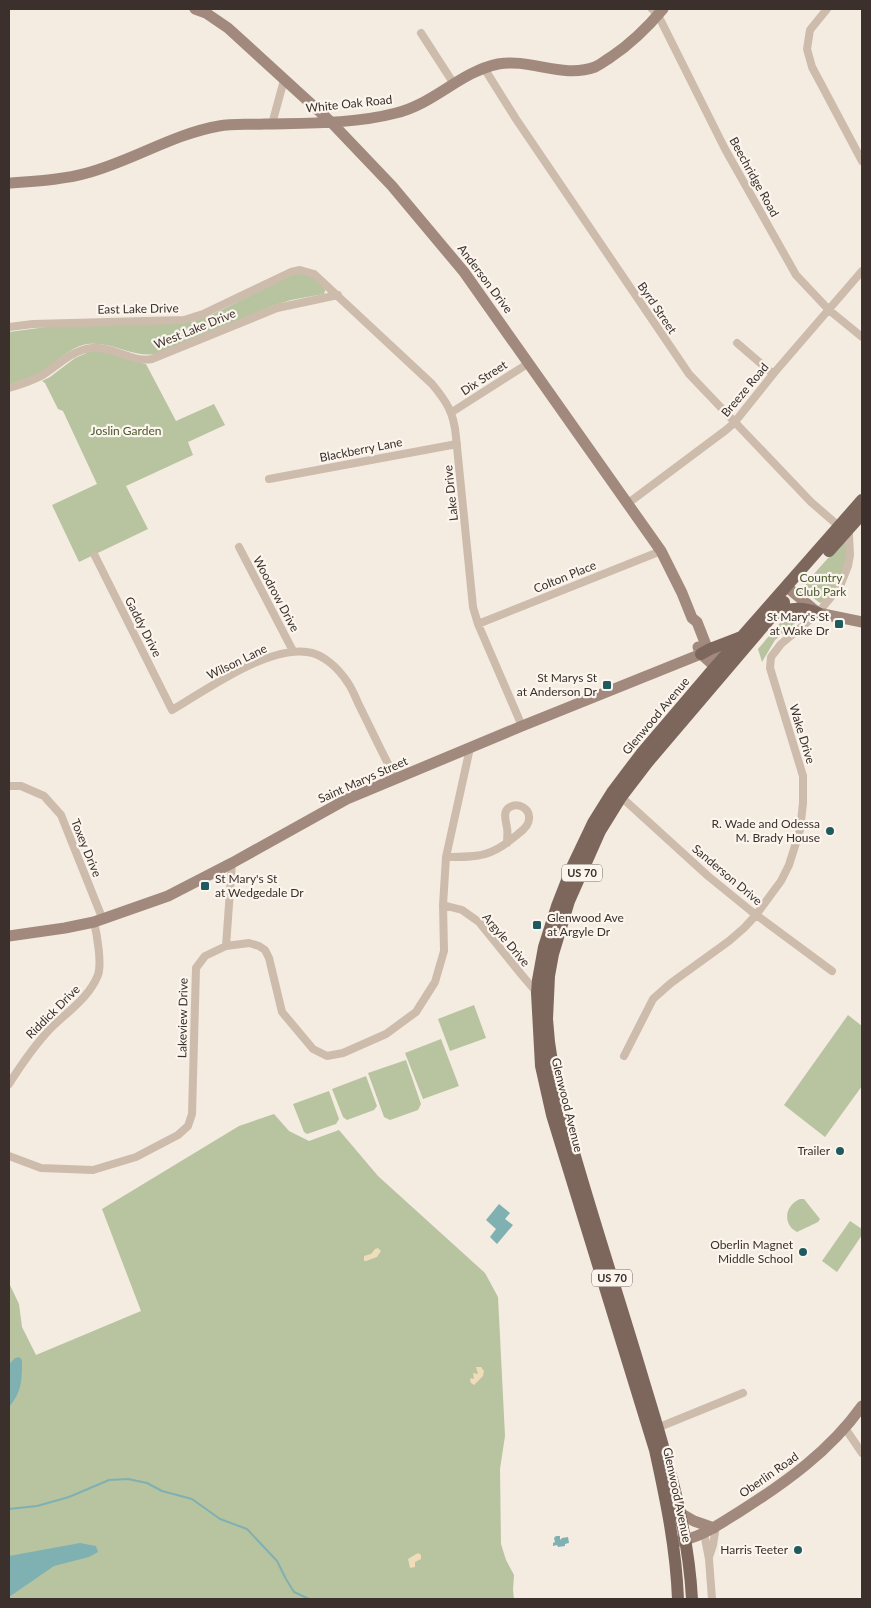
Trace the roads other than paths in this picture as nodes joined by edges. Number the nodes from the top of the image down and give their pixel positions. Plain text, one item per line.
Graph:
1 (827, 9) edge
2 (202, 10) edge
3 (658, 11) edge
4 (421, 33) dead end
5 (484, 68) junction
6 (284, 80) junction
7 (454, 84) junction
8 (331, 122) junction
9 (272, 124) junction
10 (862, 161) edge
11 (9, 183) edge
12 (862, 271) edge
13 (338, 295) junction
14 (829, 310) junction
15 (9, 327) edge
16 (862, 337) edge
17 (737, 343) dead end
18 (529, 362) junction
19 (773, 374) junction
20 (9, 388) edge
21 (452, 412) junction
22 (734, 422) junction
23 (457, 444) junction
24 (269, 479) dead end
25 (862, 500) edge
26 (627, 504) junction
27 (862, 514) edge
28 (843, 529) junction
29 (239, 547) dead end
30 (661, 551) junction
31 (95, 556) dead end
32 (789, 590) junction
33 (818, 613) junction
34 (773, 616) junction
35 (862, 622) edge
36 (478, 624) junction
37 (743, 636) junction
38 (293, 651) junction
39 (705, 651) junction
40 (723, 667) junction
41 (172, 710) joint
42 (522, 726) junction
43 (470, 748) junction
44 (396, 779) junction
45 (9, 786) edge
46 (617, 794) junction
47 (507, 844) junction
48 (446, 857) junction
49 (232, 863) junction
50 (443, 905) junction
51 (756, 915) junction
52 (99, 921) junction
53 (9, 936) edge
54 (226, 946) junction
55 (832, 970) dead end
56 (542, 995) junction
57 (624, 1056) dead end
58 (9, 1084) edge
59 (9, 1156) edge
60 (743, 1393) dead end
61 (862, 1406) edge
62 (657, 1428) junction
63 (846, 1428) junction
64 (862, 1452) edge
65 (680, 1513) junction
66 (711, 1529) junction
67 (680, 1541) junction
68 (709, 1559) junction
69 (678, 1599) edge
70 (692, 1599) edge
71 (712, 1599) edge

1 - 10 street
2 - 6 street, Anderson Drive
3 - 5 street, White Oak Road
3 - 14 street, Beechridge Road
4 - 7 street
5 - 7 street, White Oak Road
5 - 22 street, Byrd Street
6 - 8 street, Anderson Drive
6 - 9 street
7 - 8 street, White Oak Road
8 - 9 street, White Oak Road
8 - 18 street, Anderson Drive
9 - 11 street, White Oak Road
12 - 14 street, Breeze Road
13 - 15 street, East Lake Drive
13 - 20 street, West Lake Drive
13 - 21 street, Lake Drive
14 - 16 street, Beechridge Road
14 - 19 street, Breeze Road
17 - 19 street
18 - 21 street, Dix Street
18 - 26 street, Anderson Drive
19 - 22 street, Breeze Road
21 - 23 street, Lake Drive
22 - 26 street, Breeze Road
22 - 28 street, Byrd Street
23 - 24 street, Blackberry Lane
23 - 36 street, Lake Drive
25 - 28 main road, Glenwood Avenue / US 70
26 - 30 street, Anderson Drive
27 - 28 main road, Glenwood Avenue / US 70
28 - 32 main road, Glenwood Avenue / US 70
28 - 33 street, Wake Drive
29 - 38 street, Woodrow Drive
30 - 36 street, Colton Place
30 - 39 street, Anderson Drive
31 - 41 street, Gaddy Drive
32 - 33 street
32 - 34 main road, Glenwood Avenue / US 70
32 - 37 main road, Glenwood Avenue / US 70
33 - 34 main road
33 - 35 street
33 - 51 street, Wake Drive
34 - 40 main road, Glenwood Avenue / US 70
36 - 42 street, Lake Drive
37 - 39 main road
37 - 40 main road, Glenwood Avenue / US 70
38 - 41 street, Wilson Lane
38 - 44 street, Wilson Lane
39 - 40 street
39 - 42 street, Saint Marys Street
40 - 46 main road, Glenwood Avenue / US 70
42 - 43 street, Saint Marys Street
43 - 44 street, Saint Marys Street
43 - 48 street, Lakeview Drive
44 - 49 street, Saint Marys Street
45 - 52 street, Toxey Drive
46 - 51 street, Sanderson Drive
46 - 56 main road, Glenwood Avenue / US 70
47 - 47 street
47 - 48 street
48 - 50 street, Lakeview Drive
49 - 52 street, Saint Marys Street
49 - 54 street
50 - 54 street, Lakeview Drive
50 - 56 street, Argyle Drive
51 - 55 street, Sanderson Drive
51 - 57 street, Wake Drive
52 - 53 street, Saint Marys Street
52 - 58 street, Riddick Drive
54 - 59 street, Lakeview Drive
56 - 62 main road, Glenwood Avenue / US 70
56 - 67 main road, Glenwood Avenue / US 70
60 - 62 street
61 - 63 street, Oberlin Road
62 - 65 main road, Glenwood Avenue / US 70
63 - 64 street
63 - 66 street, Oberlin Road
65 - 66 street
65 - 67 main road, Glenwood Avenue / US 70
66 - 67 street, Oberlin Road
66 - 68 street
66 - 68 street
67 - 69 main road, Glenwood Avenue / US 70
67 - 70 main road, Glenwood Avenue / US 70
68 - 71 street

